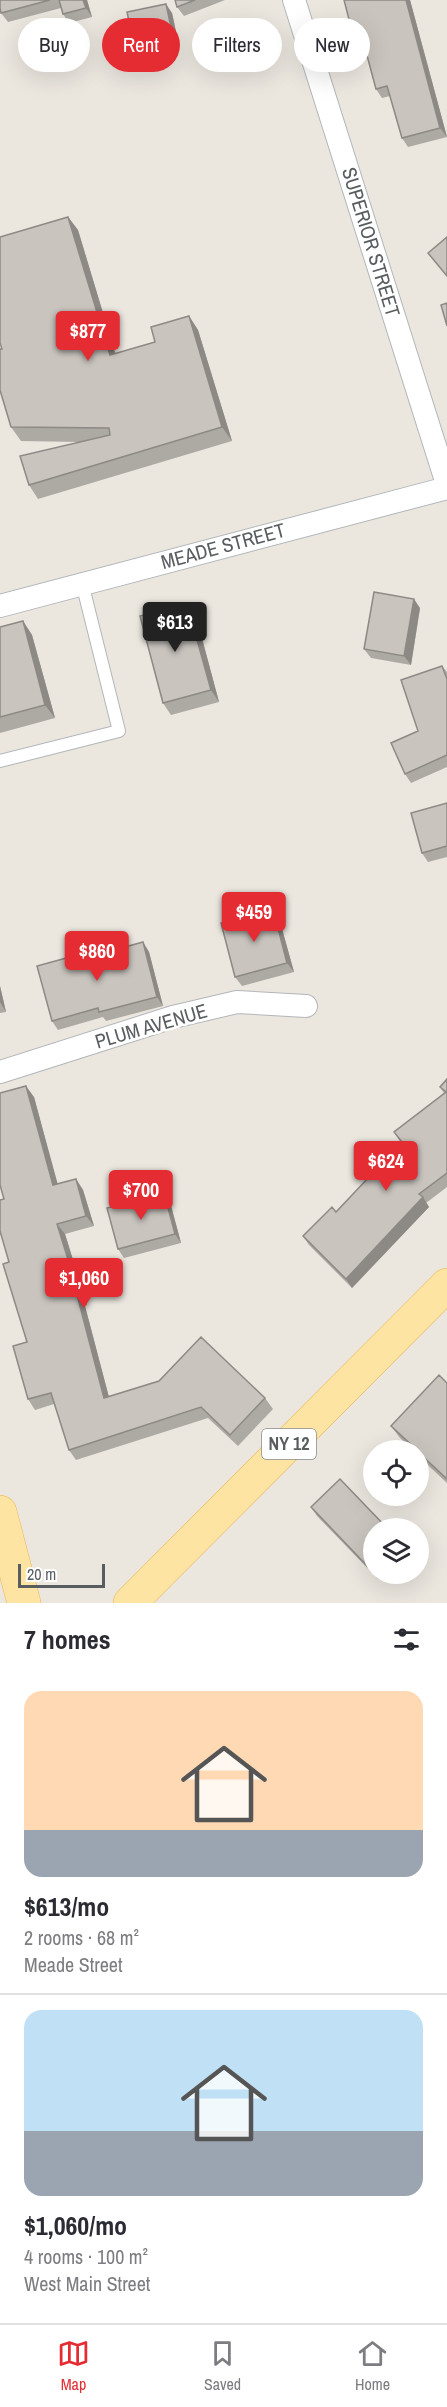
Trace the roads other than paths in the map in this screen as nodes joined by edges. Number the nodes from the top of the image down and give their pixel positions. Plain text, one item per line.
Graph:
1 (294, 0) edge
2 (447, 486) edge
3 (82, 583) junction
4 (0, 606) edge
5 (0, 761) edge
6 (306, 1006) dead end
7 (0, 1072) edge
8 (447, 1285) edge
9 (0, 1512) edge
10 (24, 1603) edge
11 (130, 1603) edge

1 - 2 street, SUPERIOR STREET
2 - 3 street, MEADE STREET
3 - 4 street, MEADE STREET
3 - 5 lane
6 - 7 street, PLUM AVENUE
8 - 11 main road, NY 12
9 - 10 main road

